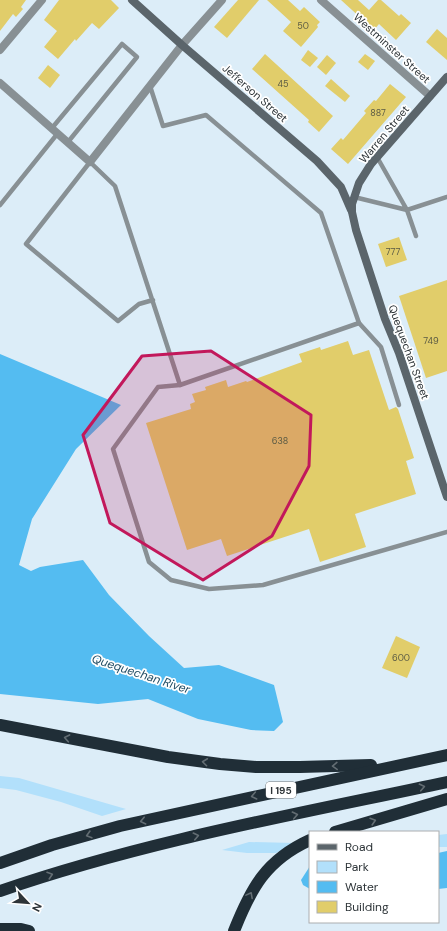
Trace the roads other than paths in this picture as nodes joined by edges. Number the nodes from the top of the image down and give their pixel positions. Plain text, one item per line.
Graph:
1 (42, 0) edge
2 (132, 0) edge
3 (222, 0) edge
4 (321, 0) edge
5 (182, 45) junction
6 (0, 50) edge
7 (446, 79) edge
8 (0, 83) edge
9 (150, 86) junction
10 (430, 96) junction
11 (55, 131) junction
12 (68, 142) junction
13 (377, 157) junction
14 (90, 162) junction
15 (354, 197) junction
16 (447, 197) edge
17 (0, 205) edge
18 (407, 210) junction
19 (352, 212) junction
20 (416, 236) dead end
21 (153, 300) junction
22 (359, 323) junction
23 (180, 385) junction
24 (399, 405) dead end
25 (447, 497) edge
26 (447, 532) edge
27 (0, 725) edge
28 (447, 755) edge
29 (402, 764) junction
30 (447, 782) edge
31 (447, 798) edge
32 (338, 831) edge
33 (307, 842) edge
34 (0, 863) edge
35 (0, 891) edge
36 (0, 929) edge
37 (29, 931) edge
38 (234, 931) edge

1 - 6 street
2 - 5 main road, Jefferson Street
3 - 5 street
4 - 10 street, Westminster Street
5 - 9 street
5 - 19 main road, Jefferson Street
7 - 10 main road, Warren Street
8 - 11 street
9 - 14 street
9 - 22 lane
10 - 13 main road, Warren Street
11 - 12 street
11 - 12 lane
11 - 17 lane
12 - 14 street
13 - 15 main road, Warren Street
13 - 18 lane
14 - 21 lane
14 - 21 lane
15 - 18 lane
15 - 19 main road, Warren Street
16 - 18 lane
18 - 20 lane
19 - 25 main road, Quequechan Street
21 - 23 lane
22 - 23 lane
22 - 24 lane
23 - 26 lane
29 -> 27 highway
28 - 29 highway, I 195
29 -> 34 highway, I 195
35 -> 30 highway, I 195
32 -> 31 highway
38 -> 33 highway
36 - 37 highway

